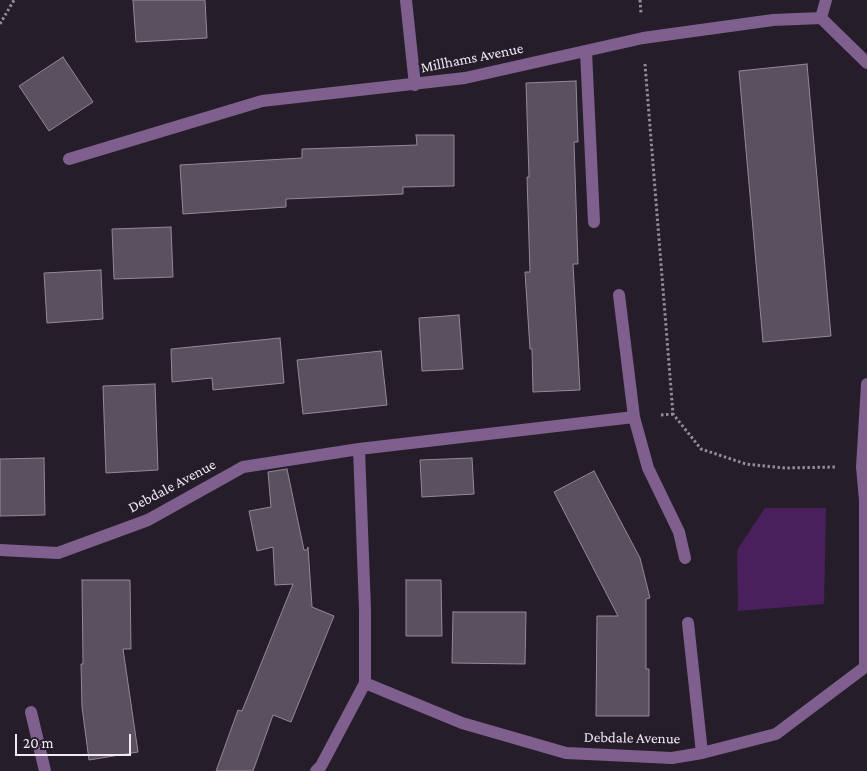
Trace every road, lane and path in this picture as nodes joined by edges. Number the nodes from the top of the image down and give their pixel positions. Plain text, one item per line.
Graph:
1 (14, 0) edge
2 (406, 0) edge
3 (640, 0) edge
4 (826, 0) edge
5 (821, 18) junction
6 (0, 24) edge
7 (643, 38) junction
8 (586, 51) junction
9 (867, 63) edge
10 (415, 84) junction
11 (70, 159) dead end
12 (594, 222) dead end
13 (619, 295) dead end
14 (867, 384) edge
15 (634, 417) junction
16 (359, 449) junction
17 (862, 467) junction
18 (866, 500) edge
19 (0, 550) edge
20 (685, 558) dead end
21 (688, 623) dead end
22 (866, 668) edge
23 (365, 683) junction
24 (31, 712) dead end
25 (702, 753) junction
26 (45, 771) edge
27 (316, 771) edge

1 - 6 path
2 - 10 street
3 - 7 path
4 - 5 street
5 - 7 street, Millhams Avenue
5 - 9 street
7 - 8 street, Millhams Avenue
7 - 17 path
8 - 10 street, Millhams Avenue
8 - 12 street
10 - 11 street, Millhams Avenue
13 - 15 street
14 - 17 street, Debdale Avenue
15 - 16 street, Debdale Avenue
15 - 20 street
16 - 19 street, Debdale Avenue
16 - 23 street
17 - 18 street, Debdale Avenue
18 - 22 street, Debdale Avenue
21 - 25 street
22 - 25 street, Debdale Avenue
23 - 25 street, Debdale Avenue
23 - 27 street
24 - 26 street

